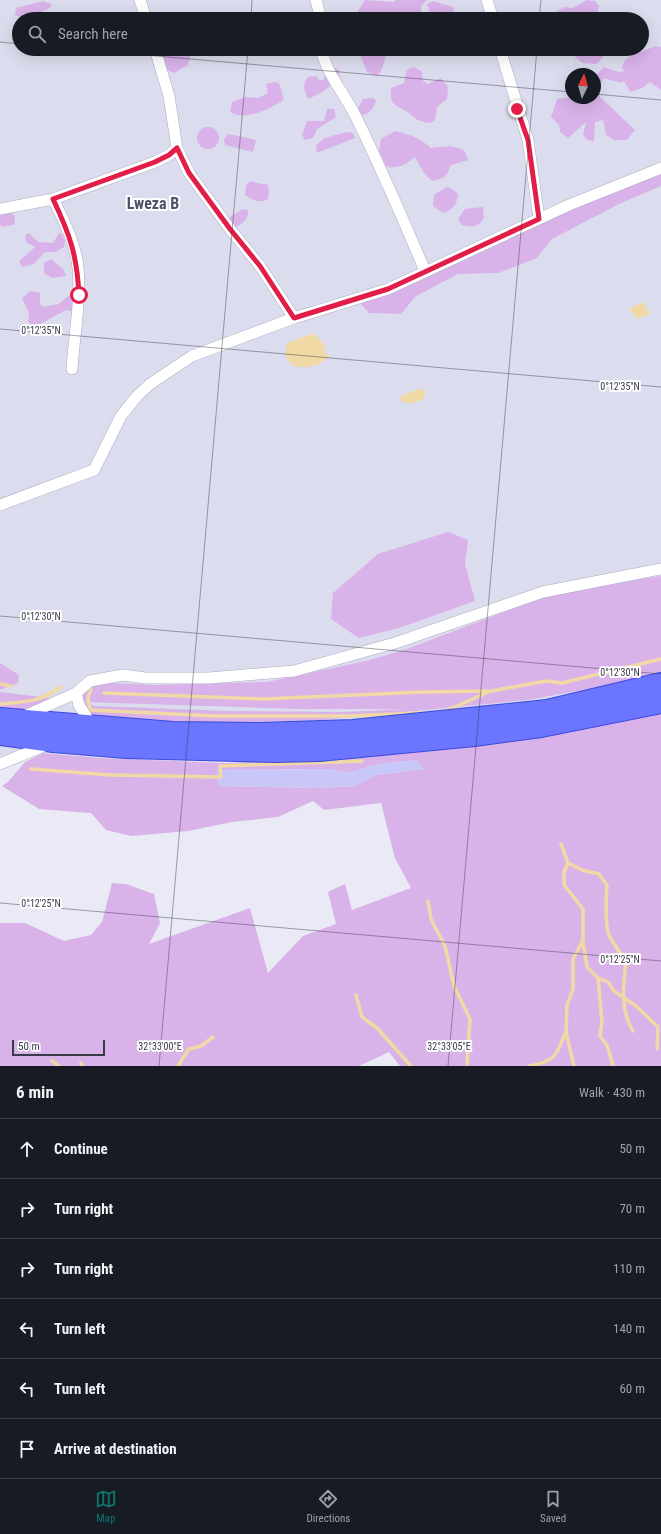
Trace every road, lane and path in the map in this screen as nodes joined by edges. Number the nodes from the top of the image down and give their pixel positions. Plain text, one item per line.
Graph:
1 (140, 0) edge
2 (316, 0) edge
3 (487, 0) edge
4 (144, 12) edge
5 (320, 12) edge
6 (491, 12) edge
7 (157, 56) edge
8 (325, 56) edge
9 (502, 56) edge
10 (177, 148) junction
11 (661, 168) edge
12 (53, 199) junction
13 (0, 209) edge
14 (539, 219) junction
15 (425, 271) junction
16 (294, 318) junction
17 (72, 369) dead end
18 (0, 505) edge
19 (661, 569) edge
20 (661, 683) edge
21 (76, 693) junction
22 (661, 703) edge
23 (8, 719) edge
24 (92, 726) junction
25 (0, 736) edge
26 (53, 742) junction
27 (0, 764) edge

1 - 4 street
2 - 5 street
3 - 6 street
7 - 10 street
8 - 15 street
9 - 14 street
10 - 12 street
10 - 16 street
11 - 14 street
12 - 13 street
12 - 17 street
14 - 15 street
15 - 16 street
16 - 18 street
19 - 21 street
20 - 24 highway
21 - 23 street
21 - 24 street
22 - 26 highway
23 - 24 highway
25 - 26 highway
26 - 27 street

